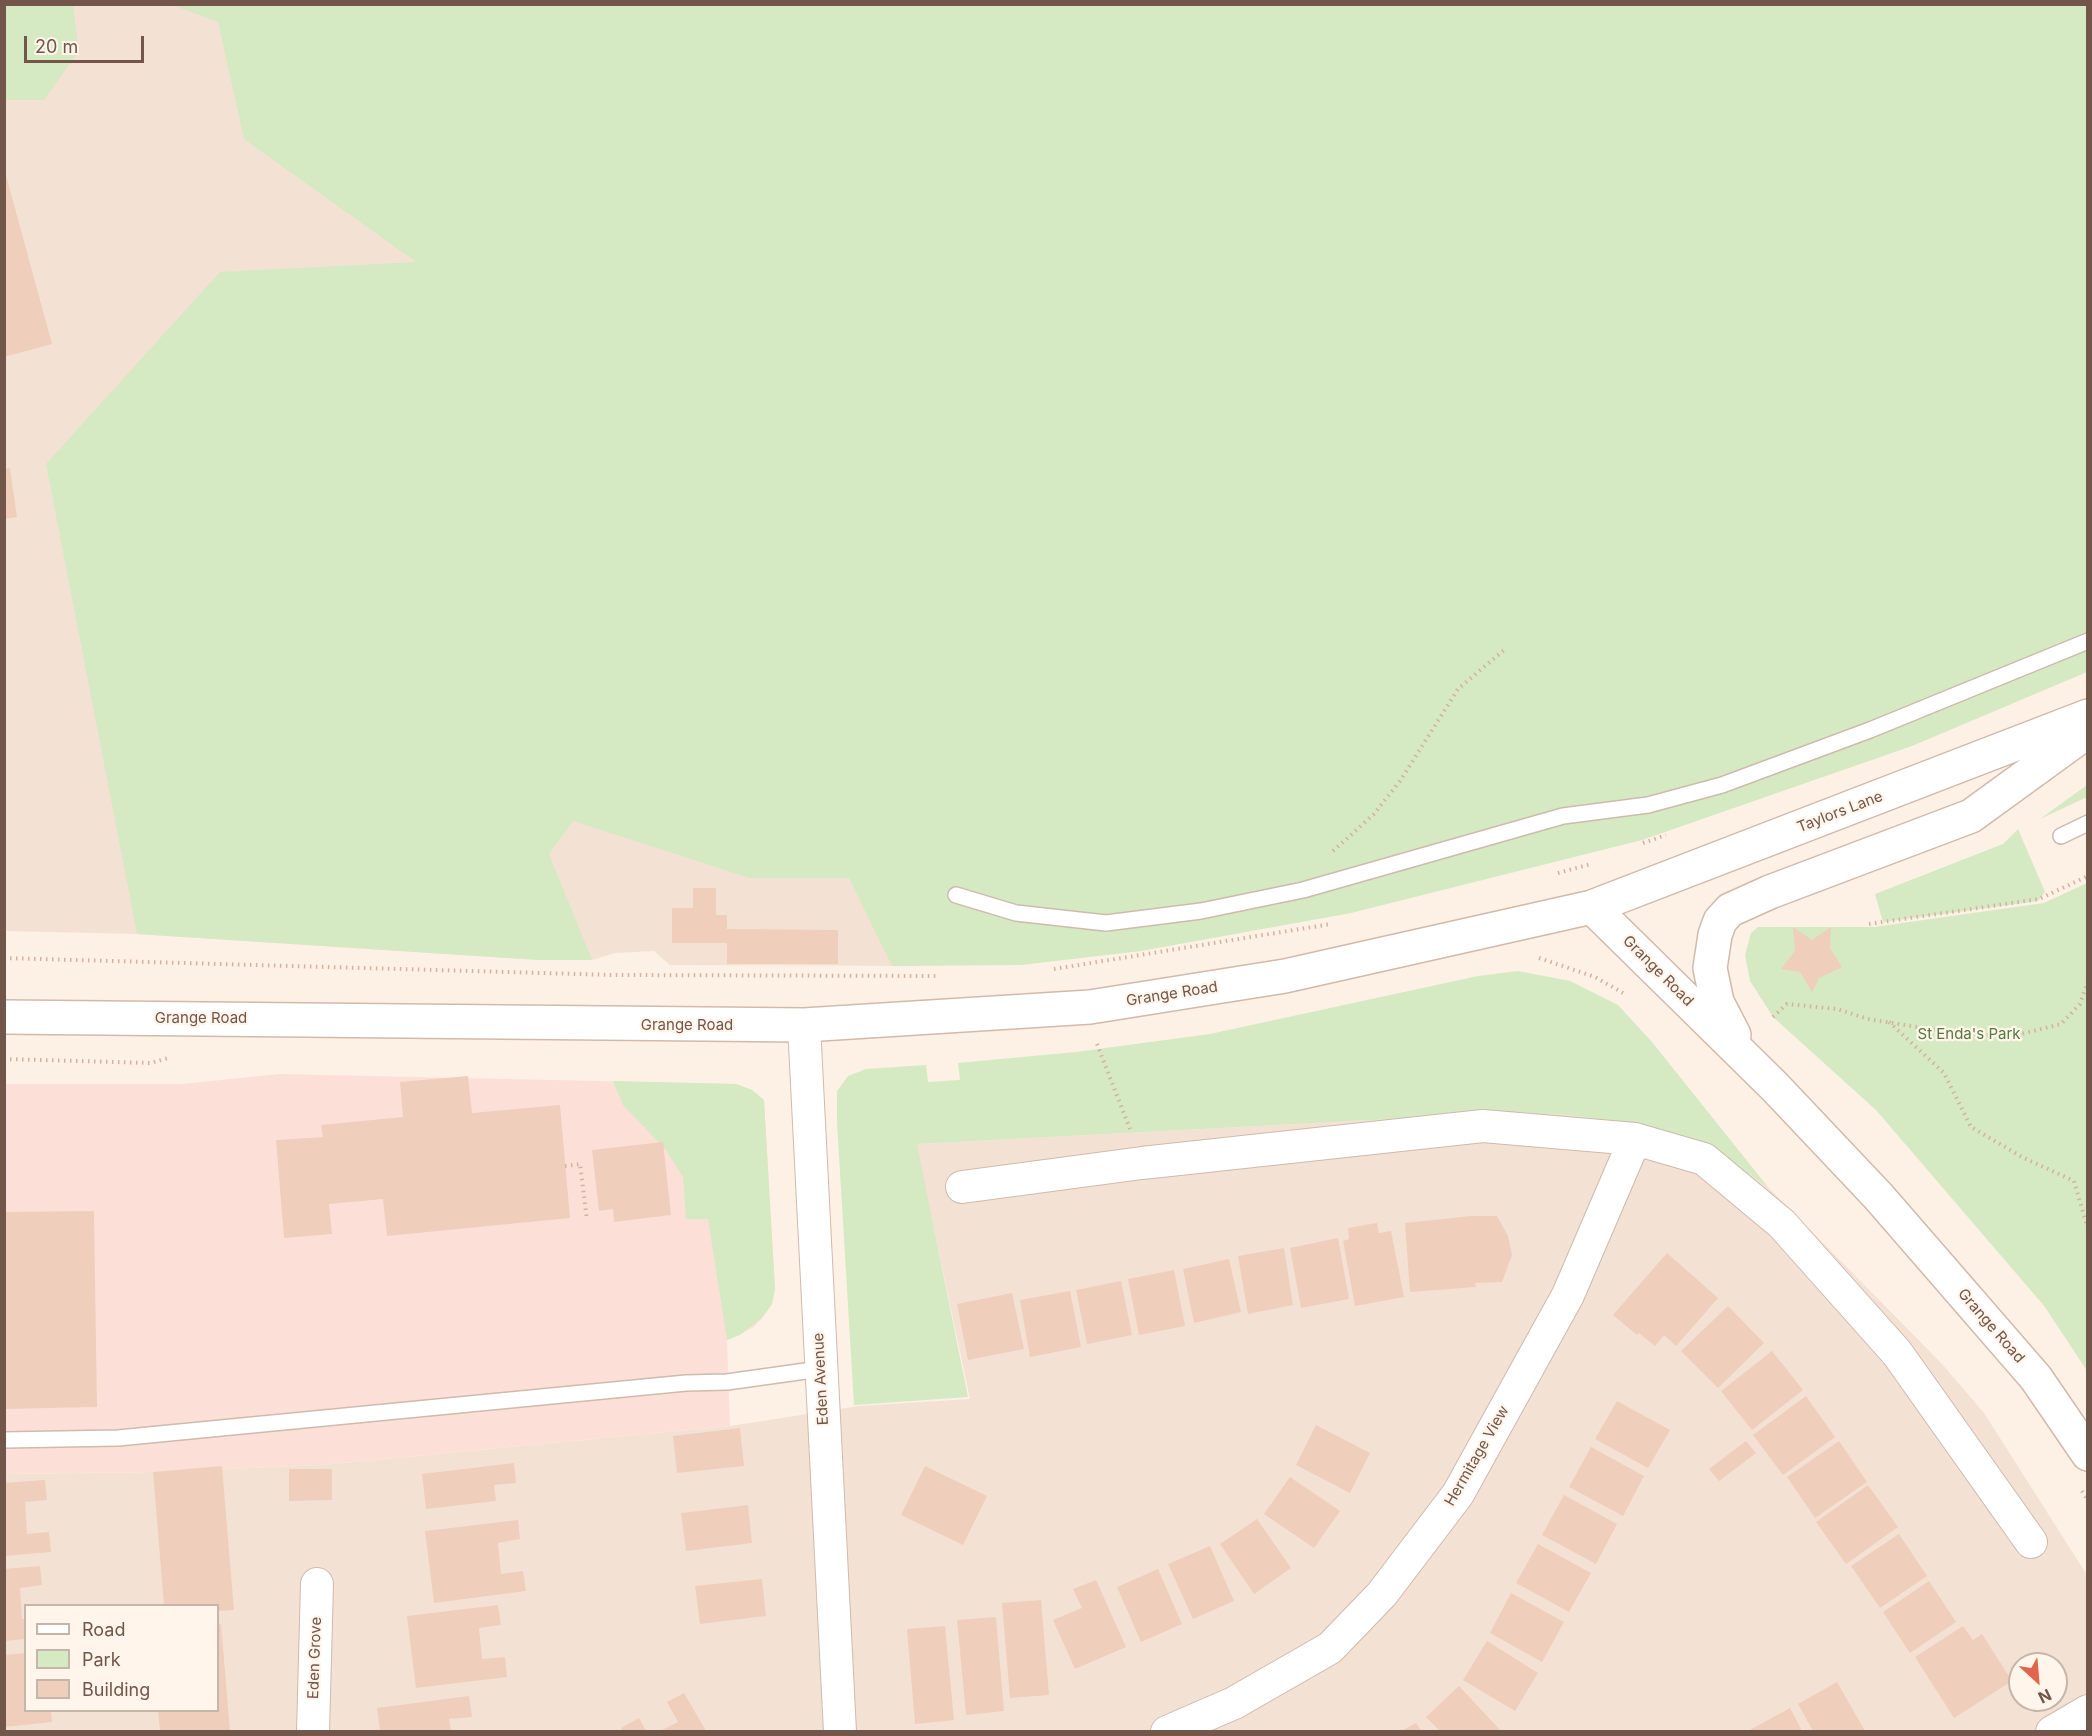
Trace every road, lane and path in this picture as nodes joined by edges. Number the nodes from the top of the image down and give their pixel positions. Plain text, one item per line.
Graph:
1 (2088, 641) edge
2 (1504, 650) dead end
3 (2088, 716) edge
4 (2088, 731) edge
5 (2088, 823) edge
6 (2061, 836) dead end
7 (2088, 876) edge
8 (1303, 890) junction
9 (956, 895) dead end
10 (1592, 907) junction
11 (1869, 924) dead end
12 (1530, 958) dead end
13 (2088, 981) edge
14 (1626, 995) dead end
15 (4, 1017) edge
16 (1773, 1017) dead end
17 (1889, 1021) junction
18 (804, 1026) junction
19 (1094, 1035) dead end
20 (179, 1058) dead end
21 (4, 1059) edge
22 (1775, 1088) junction
23 (1635, 1138) junction
24 (1142, 1163) junction
25 (565, 1166) dead end
26 (962, 1187) dead end
27 (587, 1220) dead end
28 (2088, 1229) edge
29 (820, 1369) junction
30 (4, 1440) edge
31 (2081, 1468) edge
32 (2088, 1501) edge
33 (2031, 1542) dead end
34 (316, 1584) dead end
35 (2088, 1711) edge
36 (313, 1731) edge
37 (840, 1731) edge
38 (1167, 1731) edge
39 (2052, 1731) edge

1 - 8 lane
2 - 8 path
3 - 10 main road, Taylors Lane
4 - 22 main road
5 - 6 lane
7 - 11 path
8 - 9 lane
10 - 18 main road, Grange Road
10 - 22 main road, Grange Road
12 - 14 path
13 - 17 path
15 - 18 main road, Grange Road
16 - 17 path
17 - 28 path
18 - 29 street, Eden Avenue
19 - 24 path
20 - 21 path
22 - 31 main road, Grange Road
23 - 24 street
23 - 33 street
23 - 38 street, Hermitage View
24 - 26 street
25 - 27 path
29 - 30 lane
29 - 37 street, Eden Avenue
31 - 32 path
34 - 36 street, Eden Grove
35 - 39 street

